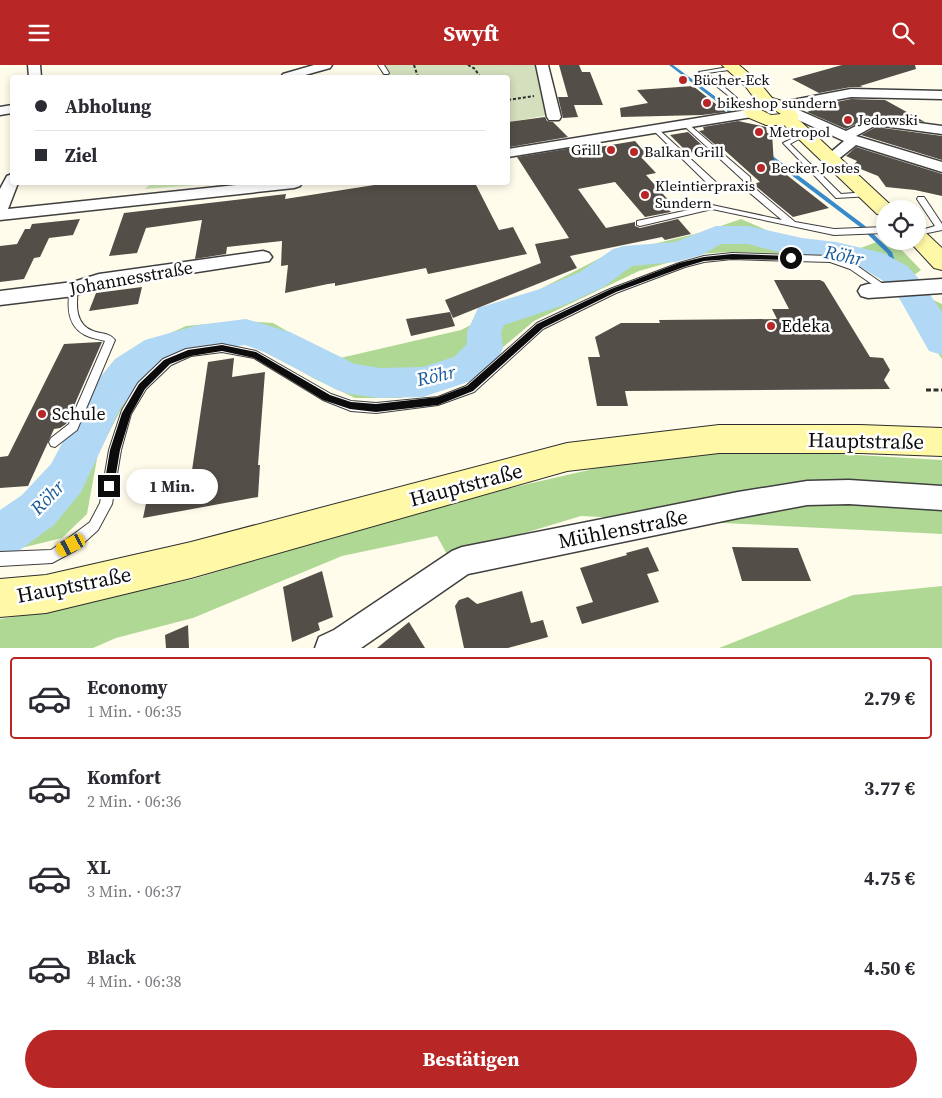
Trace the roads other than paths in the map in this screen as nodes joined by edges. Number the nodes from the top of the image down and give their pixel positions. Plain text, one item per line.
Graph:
1 (290, 65) edge
2 (326, 65) edge
3 (381, 65) edge
4 (542, 65) edge
5 (732, 67) edge
6 (300, 73) junction
7 (386, 73) dead end
8 (294, 75) edge
9 (747, 79) junction
10 (717, 84) junction
11 (942, 95) edge
12 (735, 99) dead end
13 (781, 109) junction
14 (748, 113) junction
15 (554, 117) dead end
16 (684, 123) junction
17 (655, 129) junction
18 (942, 130) edge
19 (805, 134) junction
20 (852, 137) junction
21 (510, 153) edge
22 (830, 159) junction
23 (942, 167) edge
24 (10, 184) edge
25 (276, 185) edge
26 (716, 187) dead end
27 (868, 194) junction
28 (921, 199) dead end
29 (876, 201) edge
30 (0, 209) edge
31 (0, 215) edge
32 (640, 223) dead end
33 (792, 224) junction
34 (941, 227) edge
35 (876, 230) edge
36 (926, 231) edge
37 (926, 246) edge
38 (263, 257) dead end
39 (942, 262) edge
40 (936, 286) edge
41 (74, 289) junction
42 (868, 291) dead end
43 (890, 291) junction
44 (0, 298) edge
45 (56, 442) dead end
46 (942, 442) edge
47 (942, 498) edge
48 (0, 559) edge
49 (0, 598) edge
50 (330, 648) edge

1 - 6 street
2 - 6 street
3 - 7 lane
4 - 15 street
5 - 9 main road
5 - 10 lane
6 - 8 street
9 - 10 lane
9 - 13 main road
10 - 12 lane
11 - 13 street
13 - 14 main road
13 - 14 main road
13 - 19 main road
13 - 20 street
14 - 16 street
16 - 17 street
16 - 33 lane
17 - 21 street
17 - 26 lane
18 - 20 street
19 - 22 main road
19 - 27 lane
20 - 22 street
20 - 23 street
22 - 27 main road
24 - 30 street
25 - 31 street
27 - 29 main road
28 - 34 lane
32 - 33 lane
33 - 35 lane
34 - 36 lane
37 - 39 main road
38 - 41 street, Johannesstraße
40 - 43 street
41 - 44 street, Johannesstraße
41 - 45 lane
42 - 43 street
43 - 48 lane
46 - 49 main road, Hauptstraße
47 - 50 street, Mühlenstraße

